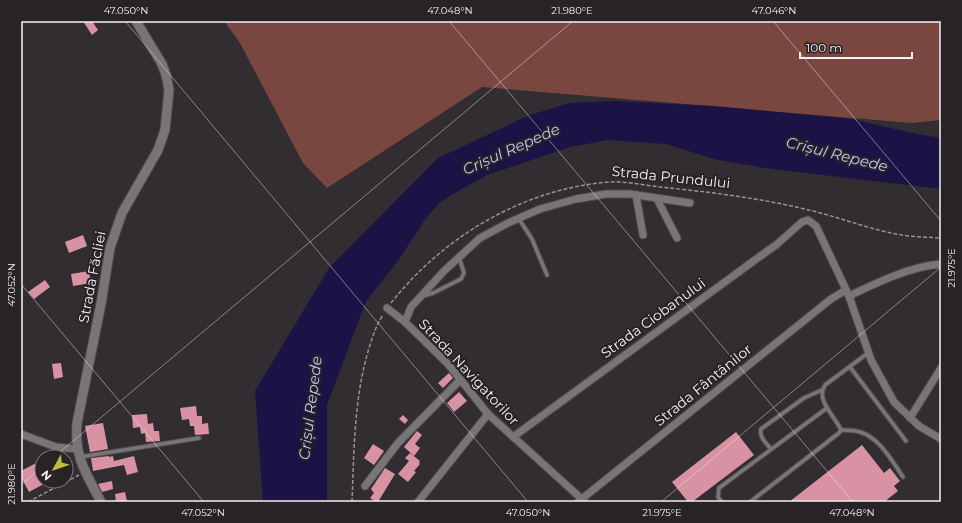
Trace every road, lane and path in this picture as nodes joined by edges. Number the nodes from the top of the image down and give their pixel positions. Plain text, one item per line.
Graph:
1 (136, 21) edge
2 (636, 195) junction
3 (657, 199) junction
4 (690, 203) dead end
5 (518, 218) junction
6 (643, 235) dead end
7 (677, 238) dead end
8 (941, 238) edge
9 (459, 257) junction
10 (941, 264) edge
11 (546, 275) dead end
12 (848, 293) junction
13 (422, 296) junction
14 (387, 308) junction
15 (404, 322) junction
16 (868, 353) junction
17 (850, 367) junction
18 (941, 368) edge
19 (460, 380) junction
20 (822, 390) junction
21 (827, 408) junction
22 (488, 414) junction
23 (910, 418) junction
24 (841, 430) junction
25 (21, 434) edge
26 (513, 437) junction
27 (199, 438) dead end
28 (941, 440) edge
29 (906, 441) dead end
30 (771, 449) junction
31 (78, 453) junction
32 (85, 472) junction
33 (903, 477) dead end
34 (365, 486) dead end
35 (581, 501) edge
36 (28, 502) edge
37 (101, 502) edge
38 (352, 502) edge
39 (418, 502) edge
40 (722, 502) edge
41 (750, 502) edge

1 - 31 street, Strada Făcliei
2 - 3 street, Strada Prundului
2 - 5 street, Strada Prundului
2 - 6 street
3 - 4 street, Strada Prundului
3 - 7 street
5 - 9 street, Strada Prundului
5 - 11 lane
8 - 14 path, Strada Prundului
9 - 13 street, Strada Prundului
9 - 13 lane
10 - 12 street, Strada Fântânilor
12 - 16 street
12 - 26 street, Strada Ciobanului
12 - 35 street, Strada Fântânilor
13 - 15 street, Strada Prundului
14 - 15 street, Strada Navigatorilor
14 - 38 path, Strada Prundului
15 - 19 street, Strada Navigatorilor
16 - 17 lane
16 - 23 street
17 - 20 lane
17 - 29 lane
18 - 23 street
19 - 22 street, Strada Navigatorilor
19 - 34 street
20 - 21 lane
20 - 30 lane
21 - 24 lane
21 - 30 lane
22 - 26 street, Strada Navigatorilor
22 - 39 street
23 - 28 street
24 - 33 lane
24 - 41 lane
25 - 31 street
26 - 35 street, Strada Navigatorilor
27 - 31 lane
30 - 40 lane
31 - 32 street, Strada Făcliei
32 - 36 path
32 - 37 street, Strada Făcliei

